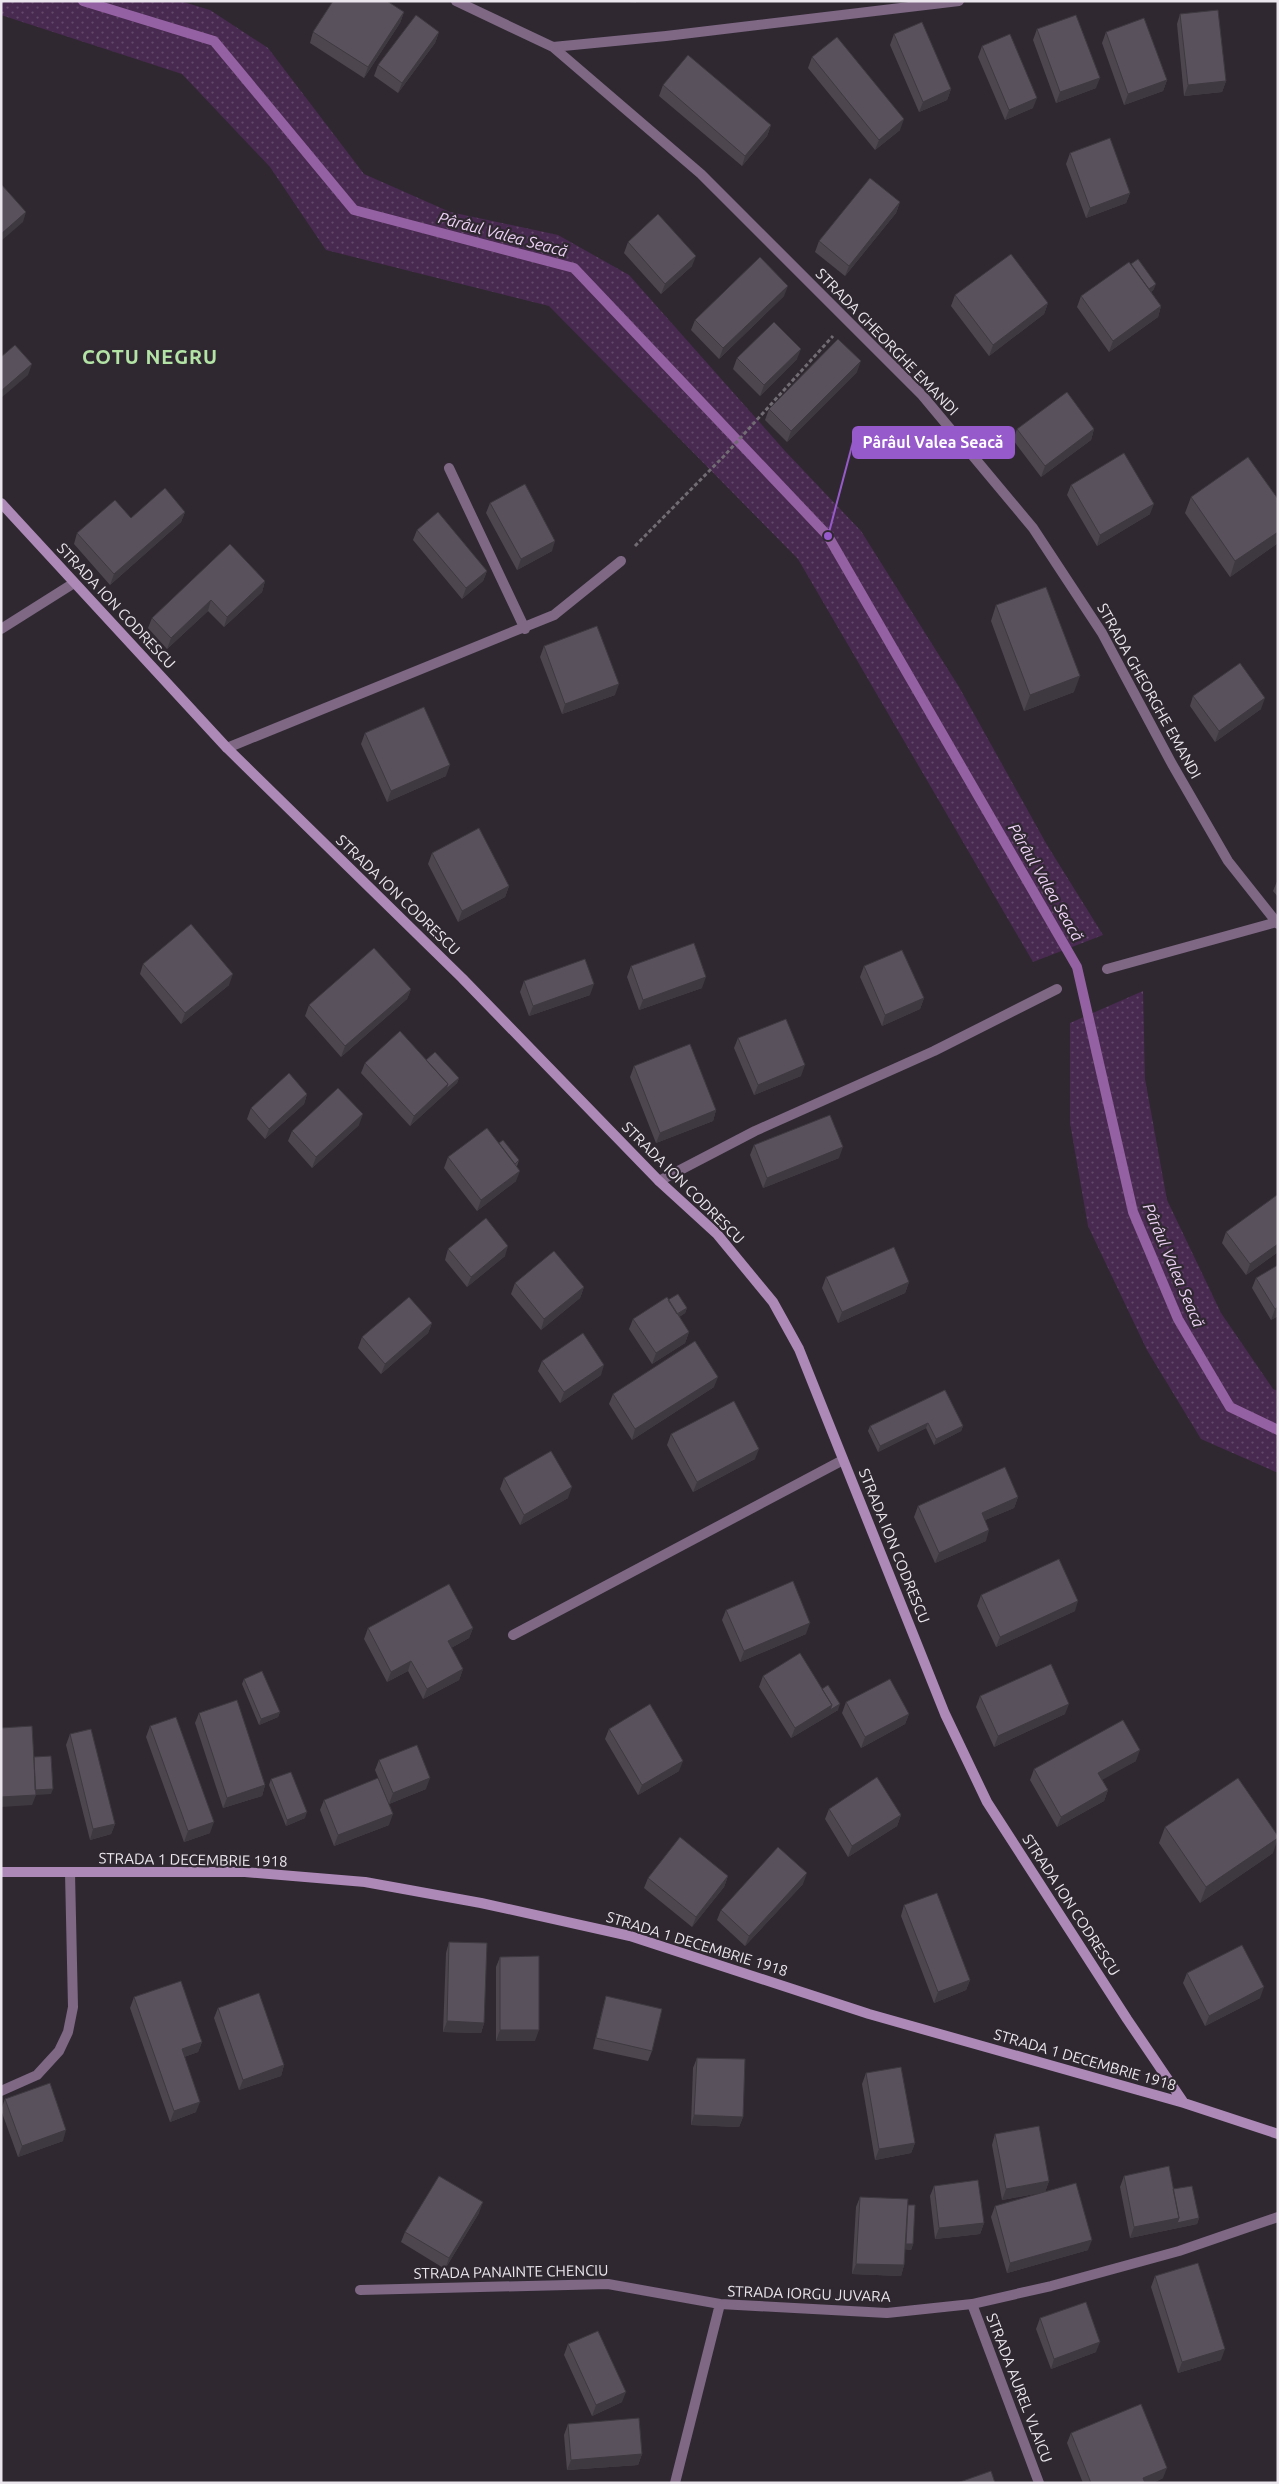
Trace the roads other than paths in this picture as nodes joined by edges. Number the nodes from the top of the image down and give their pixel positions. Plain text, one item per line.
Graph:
1 (456, 1) edge
2 (959, 1) edge
3 (553, 47) junction
4 (449, 468) dead end
5 (1, 503) edge
6 (621, 561) road end
7 (74, 583) junction
8 (1, 629) edge
9 (525, 629) junction
10 (227, 748) junction
11 (1277, 923) edge
12 (1107, 969) dead end
13 (1057, 989) dead end
14 (659, 1181) junction
15 (843, 1460) junction
16 (513, 1635) dead end
17 (1, 1872) edge
18 (70, 1872) junction
19 (1, 2091) edge
20 (1184, 2104) junction
21 (1278, 2134) edge
22 (1278, 2217) edge
23 (360, 2290) dead end
24 (720, 2304) junction
25 (972, 2304) junction
26 (675, 2483) edge
27 (1039, 2483) edge

1 - 3 street, STRADA GHEORGHE EMANDI
2 - 3 street
3 - 11 street, STRADA GHEORGHE EMANDI
4 - 9 street
5 - 7 main road, STRADA ION CODRESCU
6 - 9 street
7 - 8 street
7 - 10 main road, STRADA ION CODRESCU
9 - 10 street
10 - 14 main road, STRADA ION CODRESCU
11 - 12 street
13 - 14 street
14 - 15 main road, STRADA ION CODRESCU
15 - 16 street
15 - 20 main road, STRADA ION CODRESCU
17 - 18 main road, STRADA 1 DECEMBRIE 1918
18 - 19 street
18 - 20 main road, STRADA 1 DECEMBRIE 1918
20 - 21 main road, STRADA 1 DECEMBRIE 1918
22 - 25 street, STRADA IORGU JUVARA
23 - 24 street, STRADA PANAINTE CHENCIU
24 - 25 street, STRADA IORGU JUVARA
24 - 26 street, STRADA IORGU JUVARA
25 - 27 street, STRADA AUREL VLAICU

